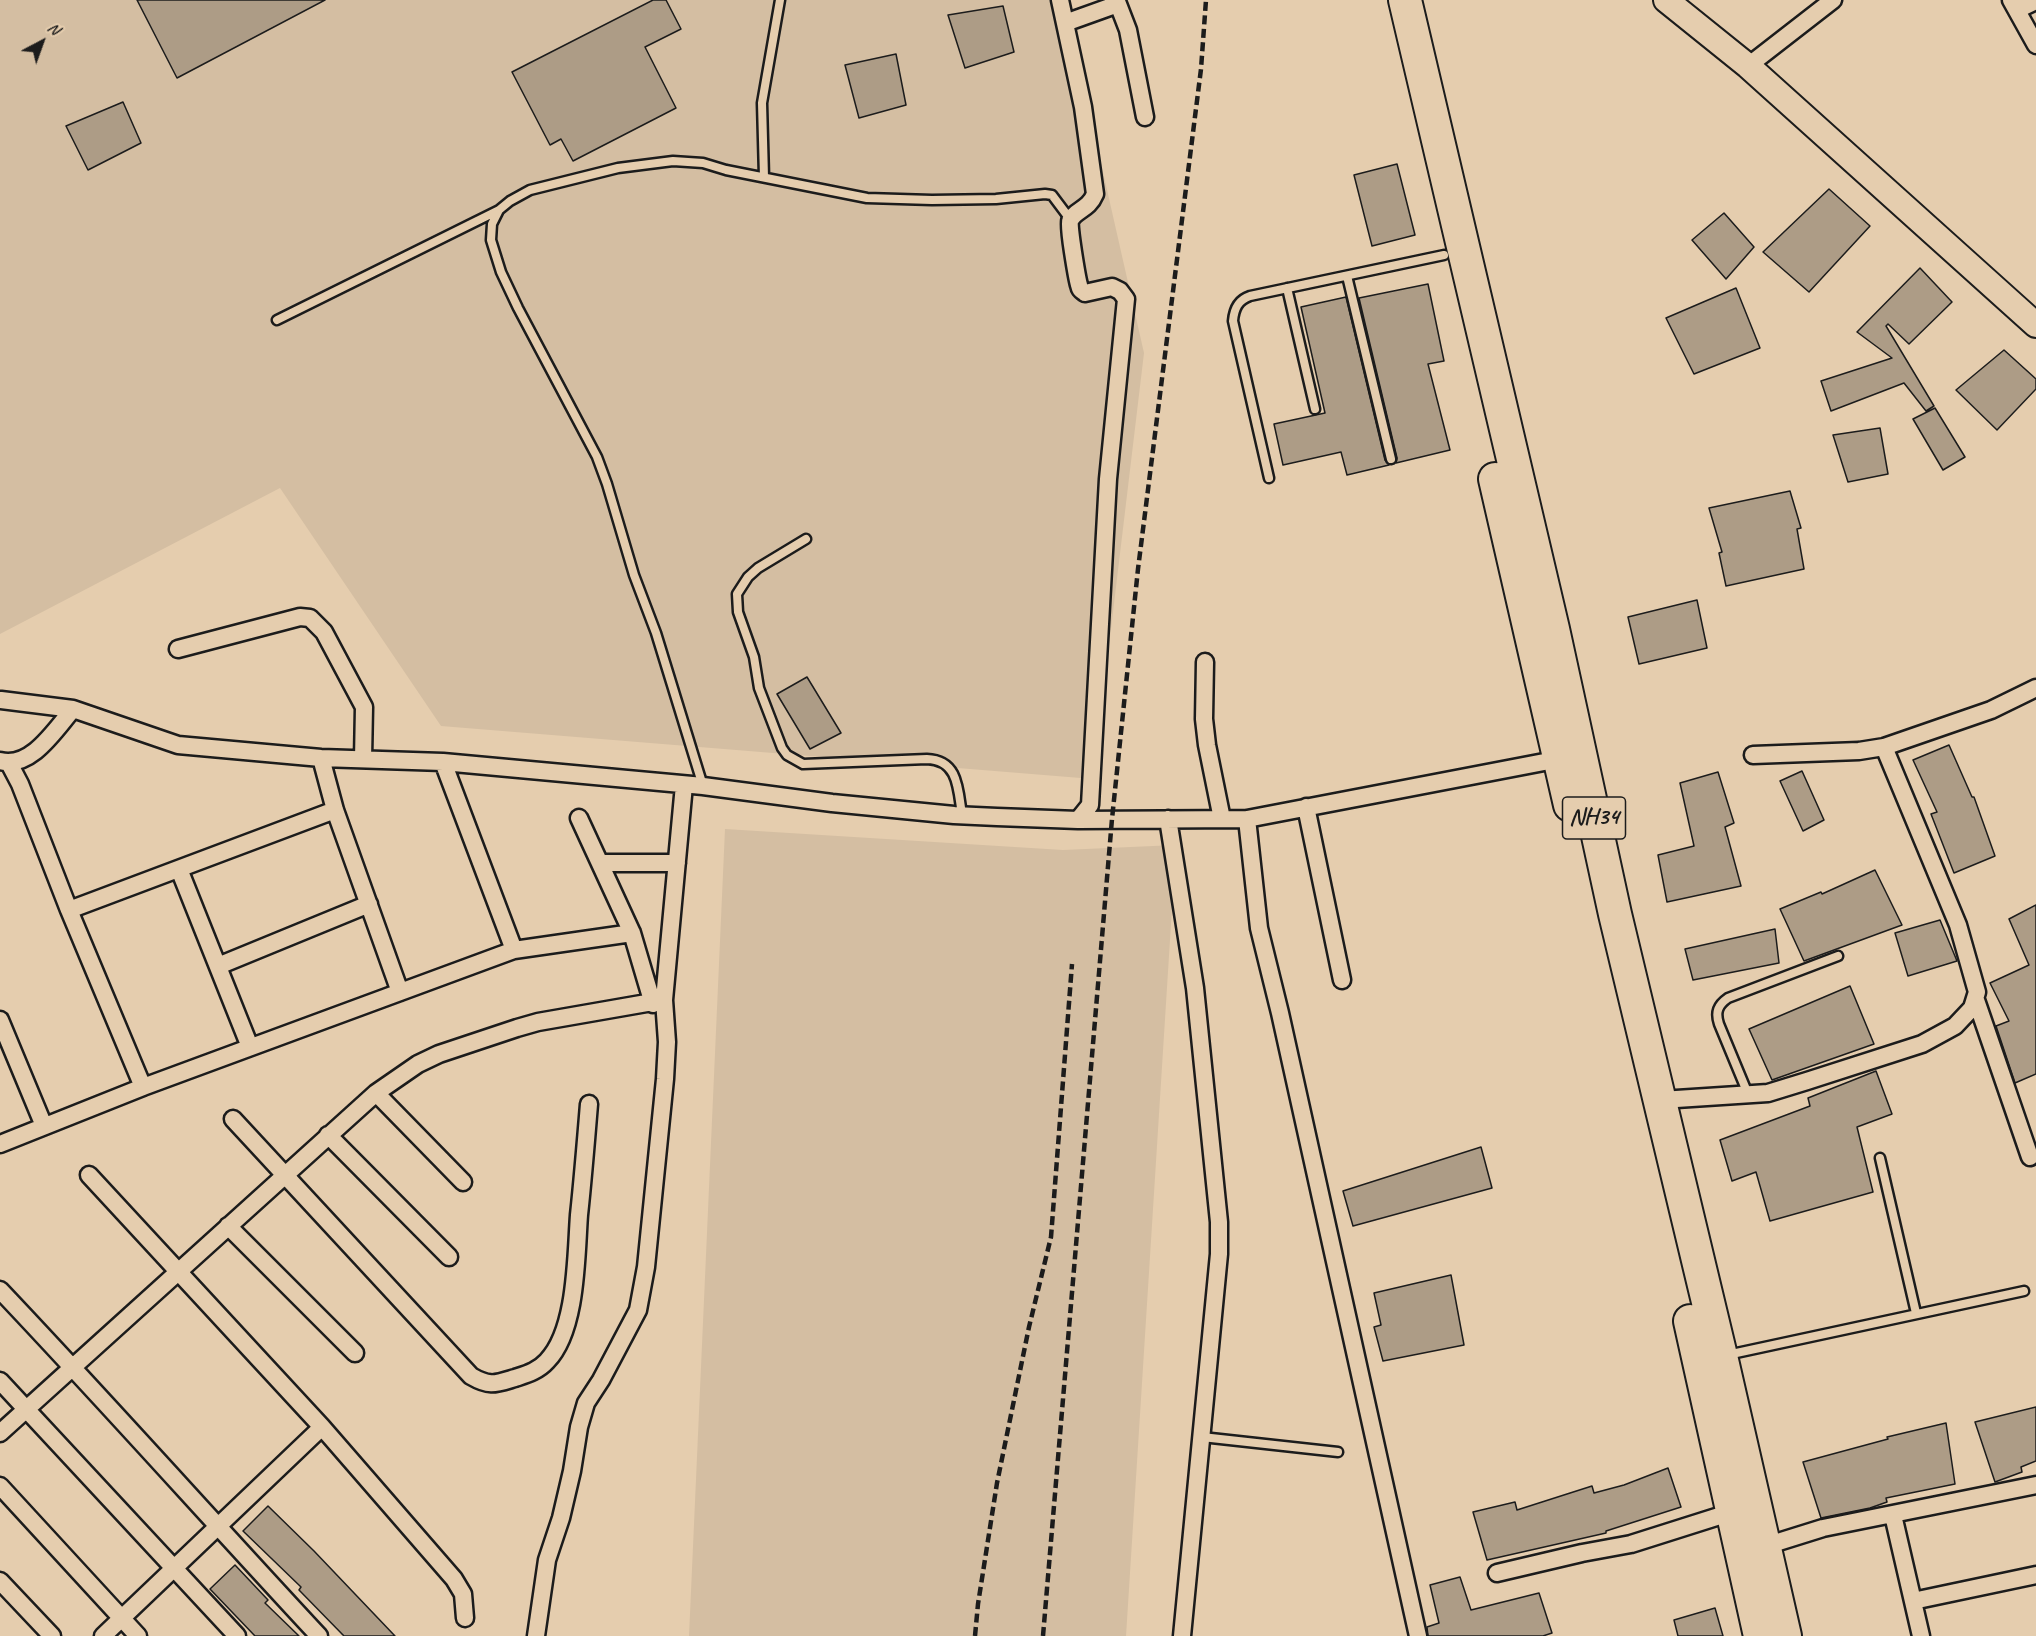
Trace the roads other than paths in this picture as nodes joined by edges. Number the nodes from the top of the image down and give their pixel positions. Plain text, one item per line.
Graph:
1 (780, 0) edge
2 (1060, 0) edge
3 (1384, 0) edge
4 (1406, 0) edge
5 (1666, 0) edge
6 (1833, 0) edge
7 (1118, 2) edge
8 (2036, 2) edge
9 (2014, 5) edge
10 (1065, 23) junction
11 (2036, 45) edge
12 (1748, 66) junction
13 (1145, 117) dead end
14 (764, 177) junction
15 (500, 210) junction
16 (1070, 219) junction
17 (1444, 255) junction
18 (1347, 276) junction
19 (1287, 288) junction
20 (2034, 319) edge
21 (277, 320) dead end
22 (1315, 409) dead end
23 (1392, 459) dead end
24 (1269, 478) dead end
25 (806, 539) dead end
26 (178, 649) dead end
27 (1204, 662) dead end
28 (2036, 688) edge
29 (1, 700) edge
30 (73, 709) junction
31 (1884, 747) junction
32 (1753, 755) dead end
33 (321, 758) junction
34 (1570, 758) junction
35 (363, 759) junction
36 (4, 762) edge
37 (443, 762) junction
38 (684, 784) junction
39 (703, 786) junction
40 (1306, 807) junction
41 (335, 810) junction
42 (962, 815) junction
43 (579, 818) dead end
44 (1168, 819) junction
45 (1222, 819) junction
46 (1247, 819) junction
47 (1078, 820) junction
48 (601, 863) junction
49 (677, 863) junction
50 (179, 869) junction
51 (369, 904) junction
52 (69, 910) junction
53 (632, 933) junction
54 (514, 950) junction
55 (1838, 956) dead end
56 (218, 966) junction
57 (1342, 980) dead end
58 (400, 992) junction
59 (1976, 1000) junction
60 (658, 1002) junction
61 (0, 1023) edge
62 (250, 1047) junction
63 (143, 1087) junction
64 (376, 1092) junction
65 (1748, 1095) junction
66 (1661, 1100) junction
67 (589, 1104) dead end
68 (233, 1119) dead end
69 (44, 1126) junction
70 (328, 1135) junction
71 (0, 1144) edge
72 (2030, 1157) dead end
73 (1880, 1158) dead end
74 (89, 1175) dead end
75 (284, 1175) junction
76 (464, 1182) dead end
77 (228, 1226) junction
78 (449, 1257) dead end
79 (179, 1271) junction
80 (0, 1290) edge
81 (2024, 1291) dead end
82 (1916, 1313) junction
83 (355, 1353) dead end
84 (1721, 1356) junction
85 (73, 1367) junction
86 (0, 1381) edge
87 (26, 1409) junction
88 (322, 1427) junction
89 (0, 1433) edge
90 (1202, 1437) junction
91 (1338, 1452) dead end
92 (2036, 1485) edge
93 (0, 1486) edge
94 (1732, 1512) junction
95 (1893, 1515) junction
96 (217, 1527) junction
97 (1753, 1549) junction
98 (173, 1567) junction
99 (1497, 1574) dead end
100 (2036, 1575) edge
101 (0, 1581) edge
102 (1913, 1601) junction
103 (121, 1618) junction
104 (465, 1618) dead end
105 (52, 1636) edge
106 (103, 1636) edge
107 (138, 1636) edge
108 (237, 1636) edge
109 (319, 1636) edge
110 (536, 1636) edge
111 (1182, 1636) edge
112 (1418, 1636) edge
113 (1760, 1636) edge
114 (1785, 1636) edge
115 (1921, 1636) edge

1 - 14 lane
2 - 10 street
3 - 17 highway, NH34
4 - 34 highway, NH34
5 - 12 main road
6 - 12 street
7 - 10 street
7 - 13 street
8 - 9 street
9 - 11 street
10 - 16 street
12 - 20 main road
14 - 15 lane
14 - 16 lane
15 - 21 lane
15 - 39 lane
16 - 47 street
17 - 18 lane
17 - 34 highway, NH34
18 - 19 lane
18 - 23 lane
19 - 22 lane
19 - 24 lane
25 - 42 lane
26 - 35 street
27 - 45 street
28 - 31 street
29 - 30 street
30 - 33 street
30 - 36 street
31 - 32 street
31 - 59 street
33 - 35 street
33 - 41 street
34 - 40 street
34 - 66 highway, NH34
34 - 94 highway, NH34
35 - 37 street
36 - 52 street
37 - 38 street
37 - 54 street
38 - 39 street
38 - 49 street
39 - 42 street
40 - 46 street
40 - 57 street
41 - 50 street
41 - 51 street
42 - 47 street
43 - 48 street
44 - 45 street
44 - 47 street
44 - 90 street
45 - 46 street
46 - 112 street
48 - 49 street
48 - 53 street
49 - 60 street
50 - 52 street
50 - 56 street
51 - 56 street
51 - 58 street
52 - 63 street
53 - 54 street
53 - 60 street
54 - 58 street
55 - 65 lane
56 - 62 street
58 - 62 street
59 - 65 street
59 - 72 street
60 - 64 street
60 - 110 street
61 - 69 street
62 - 63 street
63 - 69 street
64 - 70 street
64 - 76 street
65 - 66 street
66 - 84 highway, NH34
67 - 75 street
68 - 75 street
69 - 71 street
70 - 75 street
70 - 78 street
73 - 82 lane
74 - 79 street
75 - 77 street
77 - 79 street
77 - 83 street
79 - 85 street
79 - 88 street
80 - 85 street
81 - 82 lane
82 - 84 lane
84 - 97 highway, NH34
85 - 87 street
85 - 96 street
86 - 87 street
87 - 89 street
87 - 98 street
88 - 96 street
88 - 104 street
90 - 91 lane
90 - 111 street
92 - 95 street
93 - 103 street
94 - 97 highway, NH34
94 - 99 street
95 - 97 street
95 - 102 street
96 - 98 street
96 - 109 street
97 - 113 highway, NH34
97 - 114 highway, NH34
98 - 103 street
98 - 108 street
100 - 102 street
101 - 105 street
102 - 115 street
103 - 106 street
103 - 107 street

